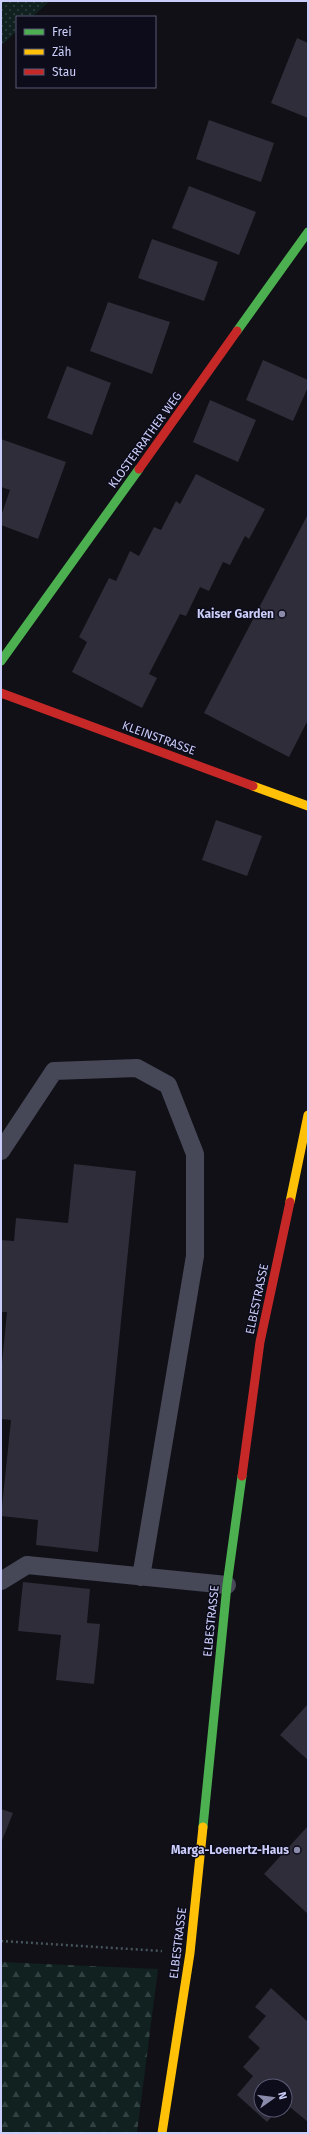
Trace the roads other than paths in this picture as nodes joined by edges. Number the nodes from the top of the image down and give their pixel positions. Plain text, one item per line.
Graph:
1 (308, 232) edge
2 (1, 661) edge
3 (1, 693) edge
4 (308, 806) edge
5 (308, 1115) edge
6 (1, 1151) edge
7 (141, 1577) junction
8 (1, 1581) edge
9 (227, 1585) junction
10 (162, 2133) edge

1 - 2 main road, KLOSTERRATHER WEG
3 - 4 main road, KLEINSTRASSE
5 - 9 main road, ELBESTRASSE
6 - 7 lane
7 - 8 lane
7 - 9 lane
9 - 10 main road, ELBESTRASSE

